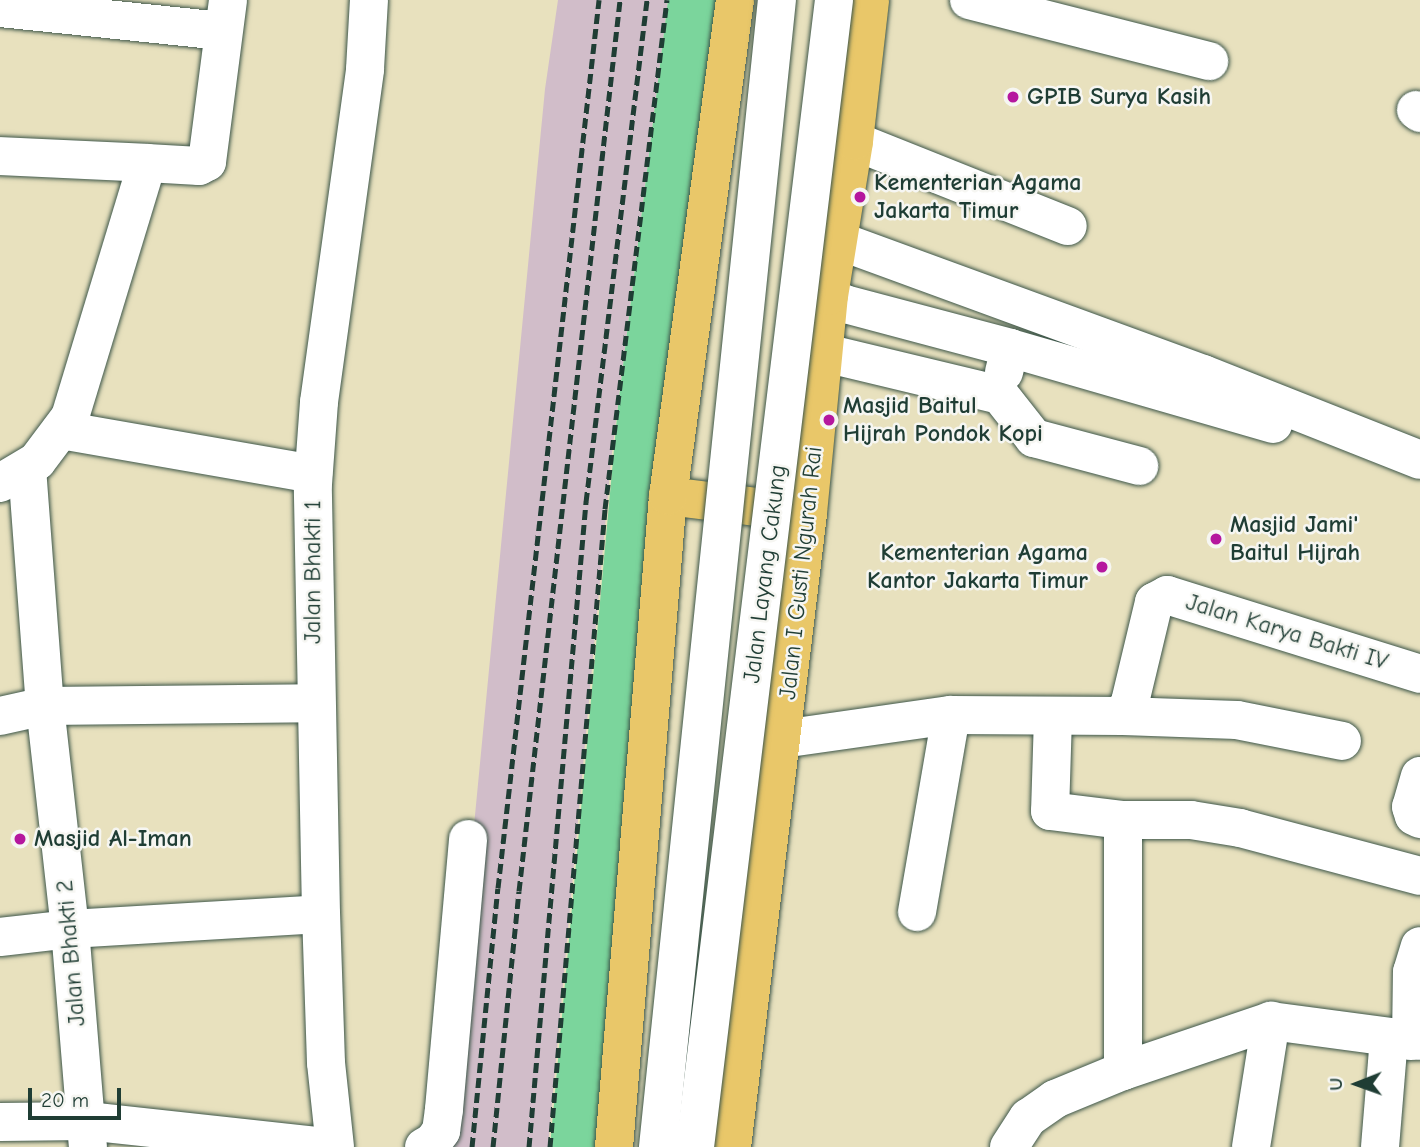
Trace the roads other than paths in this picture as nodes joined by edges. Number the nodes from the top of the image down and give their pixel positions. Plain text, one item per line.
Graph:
1 (369, 0) edge
2 (735, 0) edge
3 (777, 0) edge
4 (834, 0) edge
5 (870, 0) edge
6 (969, 0) edge
7 (0, 8) edge
8 (1053, 10) edge
9 (226, 16) edge
10 (1209, 61) dead end
11 (855, 141) junction
12 (0, 156) edge
13 (147, 163) junction
14 (1068, 226) dead end
15 (836, 240) junction
16 (829, 296) junction
17 (1010, 348) junction
18 (825, 354) junction
19 (999, 395) junction
20 (1342, 429) junction
21 (61, 430) junction
22 (1420, 460) edge
23 (1139, 466) dead end
24 (313, 474) junction
25 (14, 475) edge
26 (668, 496) junction
27 (808, 513) junction
28 (1420, 674) edge
29 (314, 703) junction
30 (45, 706) junction
31 (951, 715) junction
32 (0, 716) edge
33 (1123, 716) junction
34 (1053, 717) junction
35 (782, 739) junction
36 (1342, 741) dead end
37 (1420, 776) edge
38 (1420, 819) edge
39 (1123, 820) junction
40 (468, 839) dead end
41 (1420, 876) edge
42 (916, 912) dead end
43 (321, 914) junction
44 (70, 929) junction
45 (0, 937) edge
46 (1420, 946) edge
47 (1271, 1021) junction
48 (1407, 1040) edge
49 (1124, 1071) junction
50 (0, 1122) edge
51 (88, 1134) edge
52 (328, 1147) edge
53 (335, 1147) edge
54 (424, 1147) edge
55 (614, 1147) edge
56 (658, 1147) edge
57 (695, 1147) edge
58 (732, 1147) edge
59 (1009, 1147) edge
60 (1251, 1147) edge
61 (1380, 1147) edge

1 - 24 street, Jalan Bhakti 1
2 - 26 main road
3 - 56 street, Jalan Layang Cakung, bridge
4 - 57 street, Jalan Layang Cakung, bridge
5 - 11 main road, Jalan I Gusti Ngurah Rai
6 - 8 street
7 - 9 street
8 - 10 street
9 - 13 street
11 - 14 street
11 - 15 main road, Jalan I Gusti Ngurah Rai
12 - 13 street
13 - 21 street
15 - 16 main road, Jalan I Gusti Ngurah Rai
15 - 20 street
16 - 17 street
16 - 18 main road, Jalan I Gusti Ngurah Rai
17 - 19 street
17 - 20 street
18 - 19 street
18 - 27 main road, Jalan I Gusti Ngurah Rai
19 - 23 street
20 - 22 street
21 - 24 street
21 - 25 street
24 - 29 street, Jalan Bhakti 1
25 - 30 street, Jalan Bhakti 2
26 - 27 main road
26 - 55 main road
27 - 35 main road, Jalan I Gusti Ngurah Rai
28 - 33 street, Jalan Karya Bakti IV
29 - 30 street
29 - 43 street, Jalan Bhakti 1
30 - 32 street
30 - 44 street, Jalan Bhakti 2
31 - 34 street
31 - 35 street
31 - 42 street
33 - 34 street
33 - 36 street
34 - 39 street
35 - 58 main road, Jalan I Gusti Ngurah Rai
37 - 38 street
39 - 41 street
39 - 49 street
40 - 54 street
43 - 44 street
43 - 53 street, Jalan Bhakti 1
44 - 45 street
44 - 51 street, Jalan Bhakti 2
46 - 48 street
47 - 48 street
47 - 49 street
47 - 60 street
48 - 61 street
49 - 59 street
50 - 51 street
51 - 52 street

